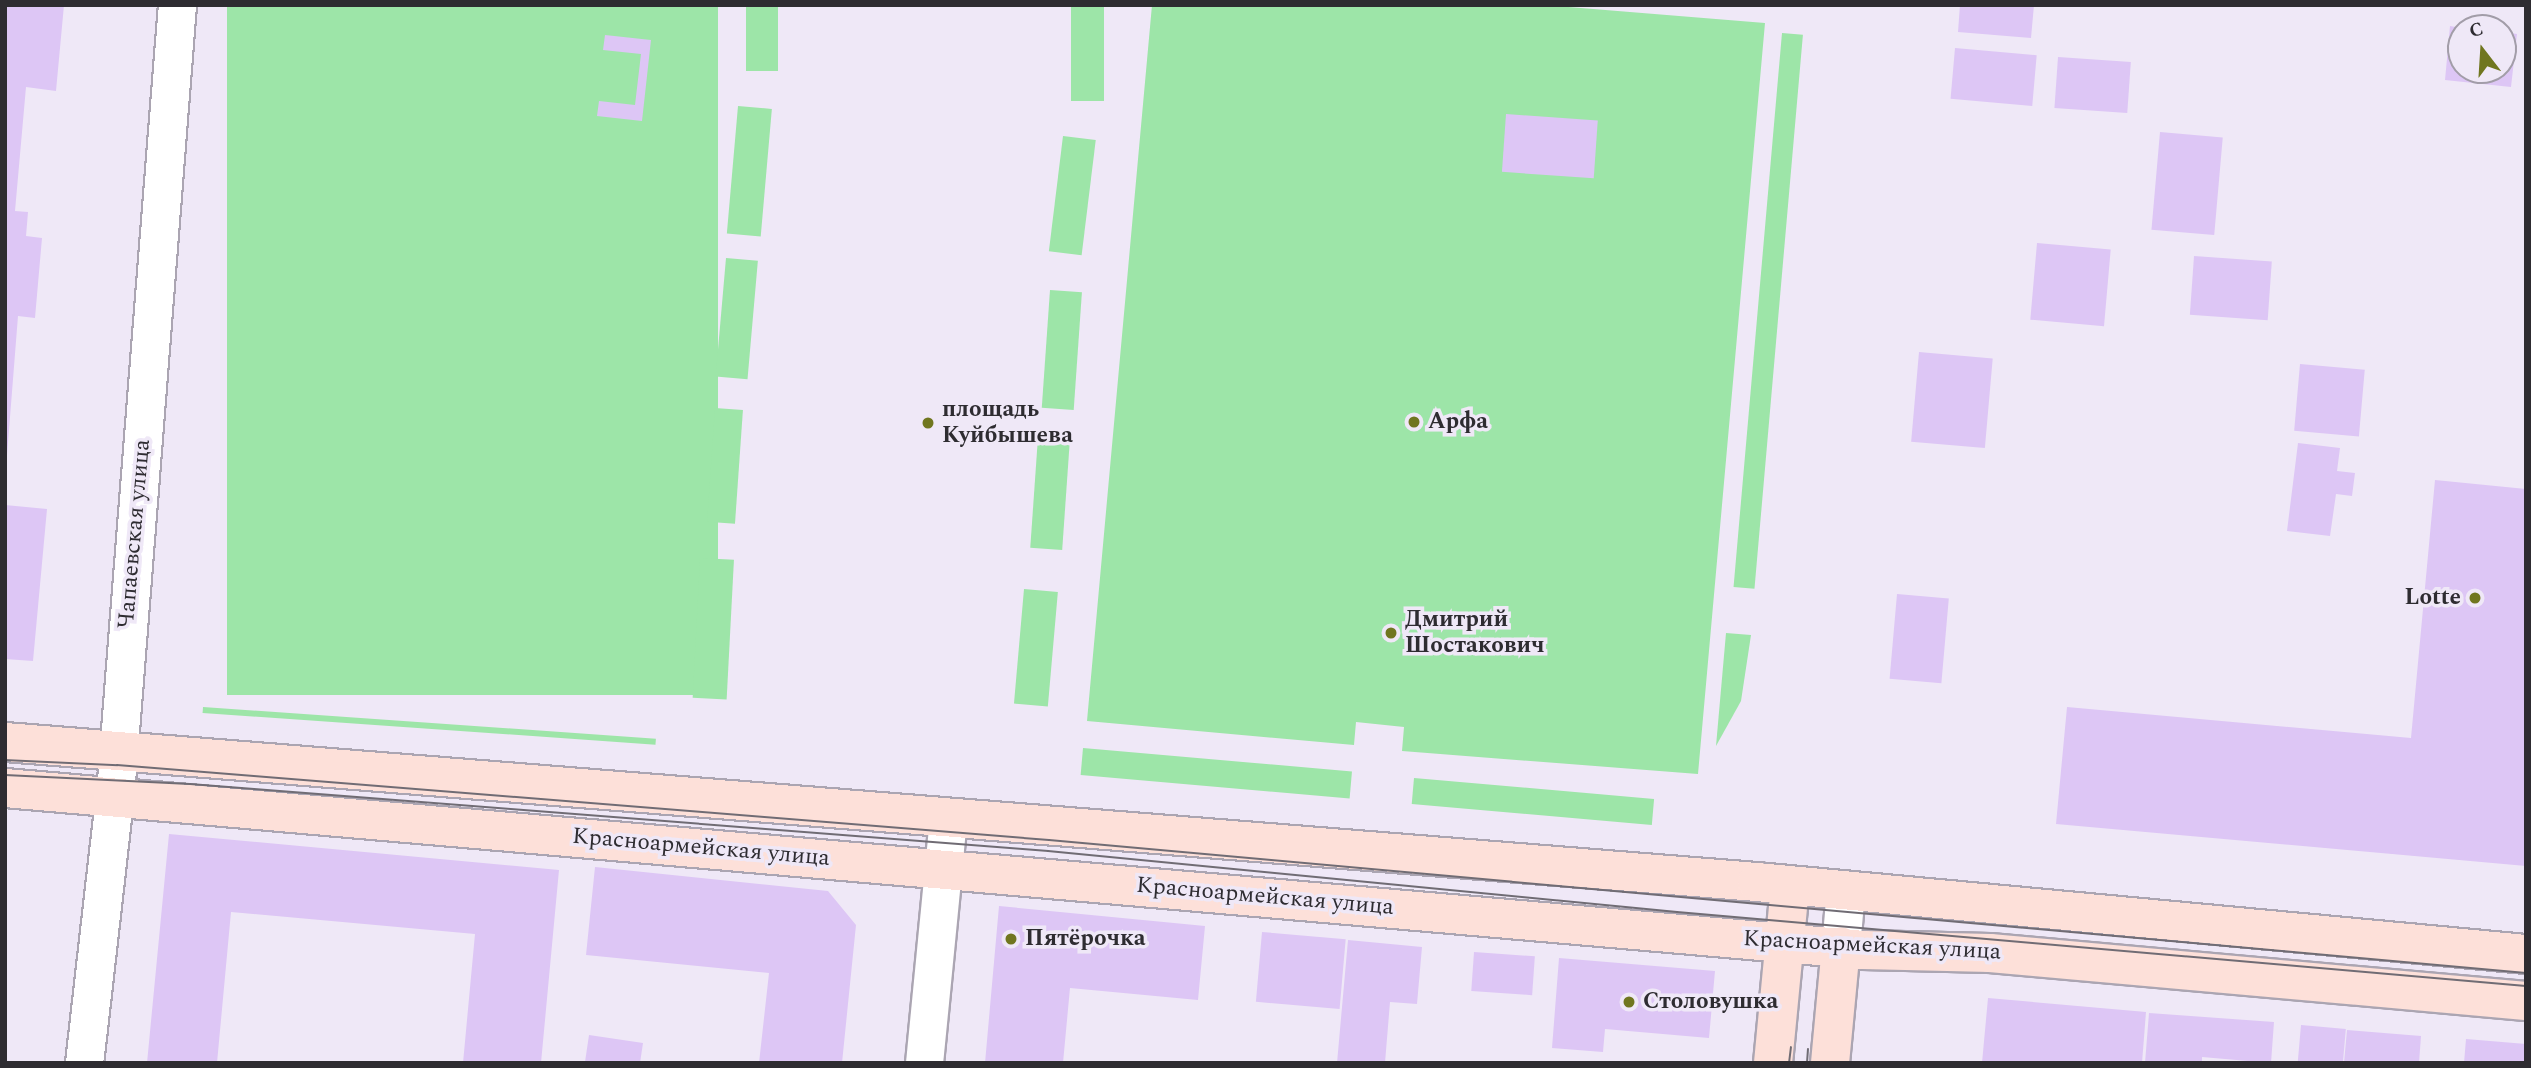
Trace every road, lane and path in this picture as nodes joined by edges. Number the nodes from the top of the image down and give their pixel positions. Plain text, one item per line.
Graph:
1 (177, 5) edge
2 (5, 742) edge
3 (118, 751) junction
4 (5, 788) edge
5 (114, 797) junction
6 (948, 818) junction
7 (943, 869) junction
8 (1790, 886) junction
9 (1846, 891) junction
10 (1784, 942) junction
11 (1841, 947) junction
12 (2526, 954) edge
13 (2526, 1000) edge
14 (84, 1063) edge
15 (924, 1063) edge
16 (1773, 1063) edge
17 (1830, 1063) edge

1 - 3 street, Чапаевская улица
2 - 3 main road, Красноармейская улица
3 - 5 street, Чапаевская улица
3 - 6 main road, Красноармейская улица
4 - 5 main road, Красноармейская улица
5 - 7 main road, Красноармейская улица
5 - 14 street, Чапаевская улица
6 - 7 street
6 - 8 main road, Красноармейская улица
7 - 10 main road, Красноармейская улица
7 - 15 street
8 - 9 main road, Красноармейская улица
8 - 10 main road
9 - 11 street
9 - 12 main road, Красноармейская улица
10 - 11 main road, Красноармейская улица
10 - 16 main road
11 - 13 main road, Красноармейская улица
11 - 17 main road

